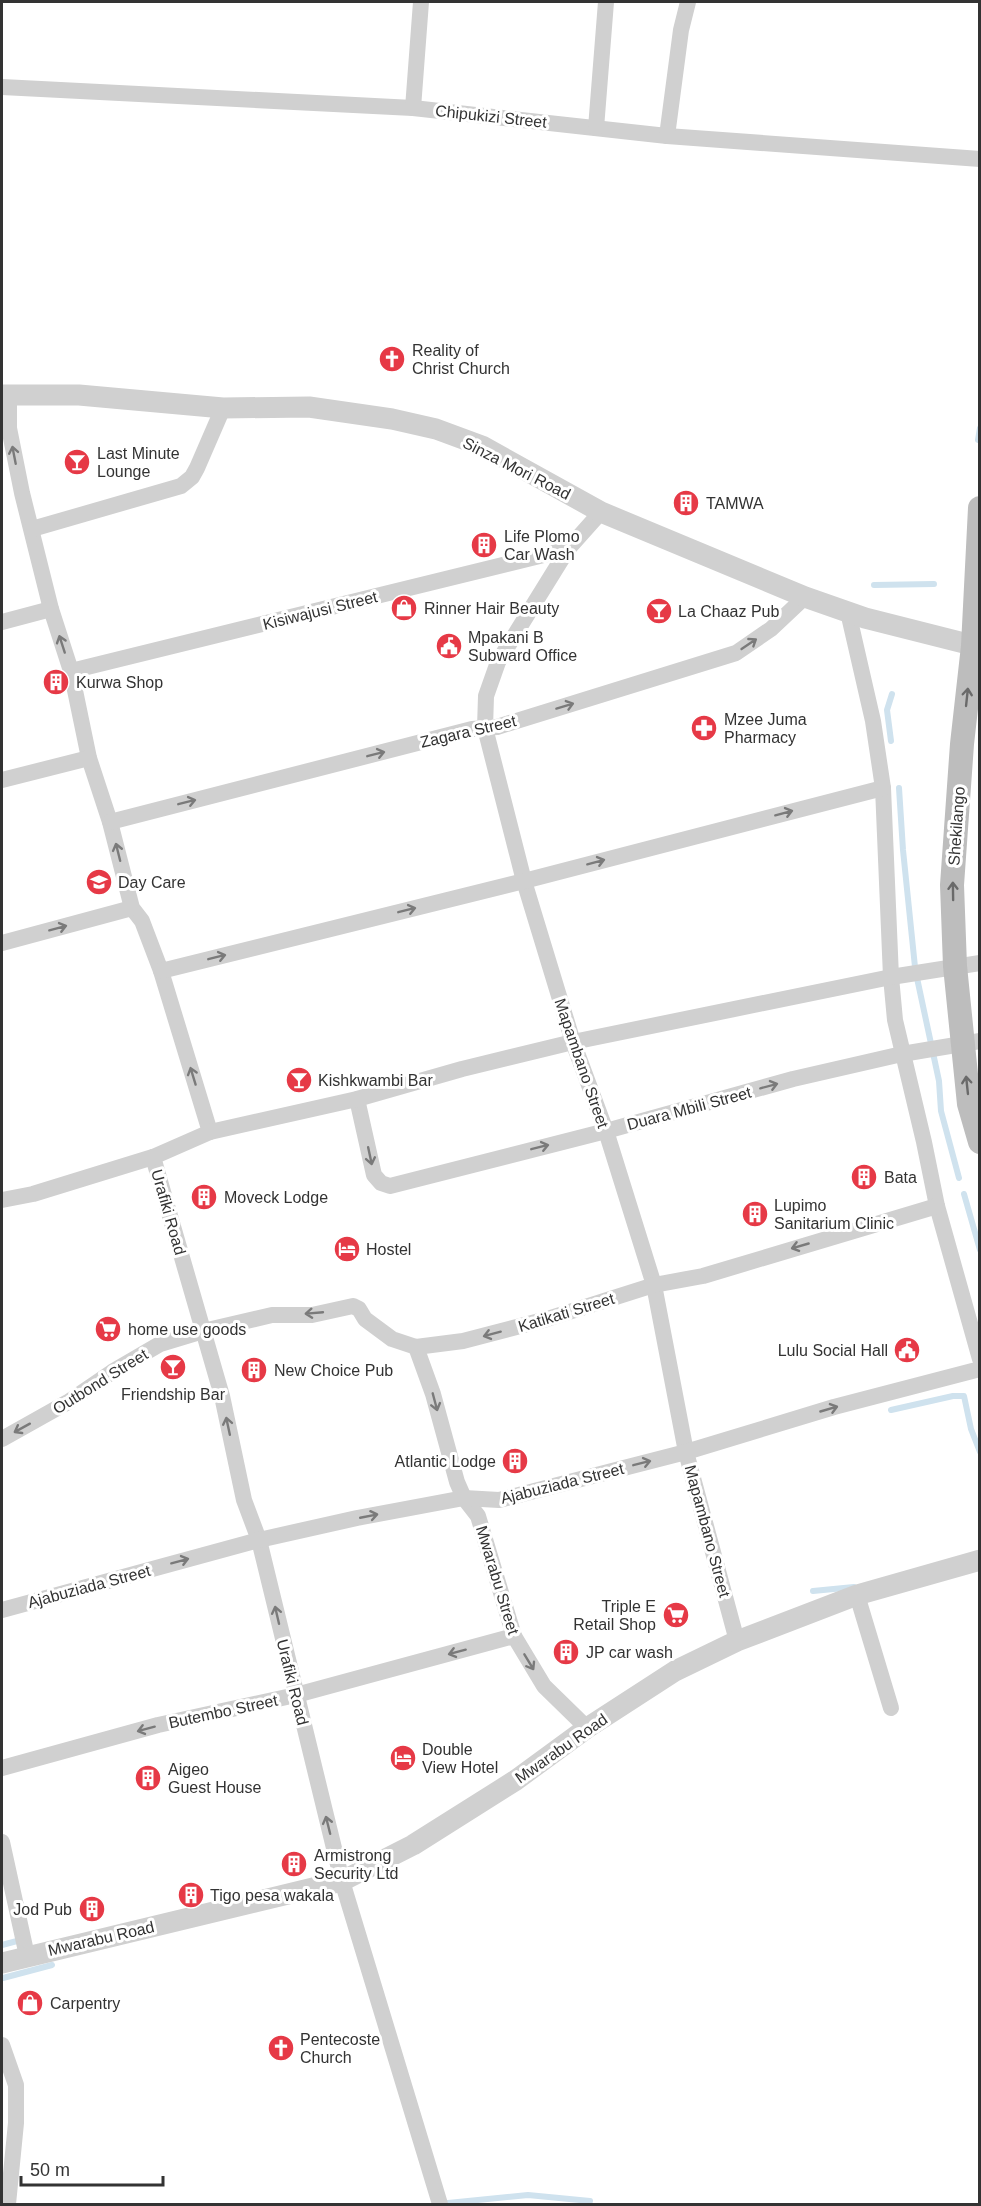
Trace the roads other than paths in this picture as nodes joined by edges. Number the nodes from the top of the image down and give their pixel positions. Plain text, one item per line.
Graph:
1 (421, 2) edge
2 (606, 2) edge
3 (688, 2) edge
4 (2, 87) edge
5 (413, 108) junction
6 (596, 128) junction
7 (667, 136) junction
8 (980, 159) edge
9 (5, 395) edge
10 (223, 408) junction
11 (980, 508) edge
12 (602, 512) junction
13 (32, 529) junction
14 (568, 549) junction
15 (805, 597) junction
16 (51, 609) junction
17 (848, 612) junction
18 (2, 622) edge
19 (976, 647) edge
20 (71, 671) junction
21 (485, 728) junction
22 (89, 758) junction
23 (2, 780) edge
24 (883, 788) junction
25 (110, 822) junction
26 (524, 881) junction
27 (132, 908) junction
28 (2, 943) edge
29 (980, 963) edge
30 (955, 966) junction
31 (161, 971) junction
32 (891, 977) junction
33 (573, 1042) junction
34 (971, 1043) edge
35 (902, 1054) junction
36 (357, 1099) junction
37 (606, 1131) junction
38 (210, 1132) junction
39 (980, 1143) edge
40 (153, 1157) junction
41 (2, 1200) edge
42 (937, 1206) junction
43 (654, 1285) junction
44 (202, 1331) junction
45 (416, 1347) junction
46 (980, 1359) edge
47 (980, 1369) edge
48 (2, 1439) edge
49 (686, 1452) junction
50 (464, 1498) junction
51 (259, 1540) junction
52 (980, 1560) edge
53 (857, 1595) junction
54 (2, 1610) edge
55 (514, 1636) junction
56 (737, 1641) junction
57 (296, 1695) junction
58 (891, 1708) dead end
59 (587, 1728) junction
60 (2, 1768) edge
61 (2, 1842) edge
62 (342, 1881) junction
63 (27, 1956) junction
64 (2, 1963) edge
65 (2, 2045) edge
66 (8, 2205) edge
67 (440, 2205) edge

1 - 5 street
2 - 6 street
3 - 7 street
4 - 5 street, Chipukizi Street
5 - 6 street, Chipukizi Street
6 - 7 street, Chipukizi Street
7 - 8 street, Chipukizi Street
9 - 10 street, Sinza Mori Road
13 -> 9 street
10 - 12 street, Sinza Mori Road
10 - 13 street
11 - 19 main road, Shekilango
12 - 14 street, Mapambano Street
12 - 15 street, Sinza Mori Road
13 - 16 street
14 - 20 street, Kisiwajusi Street
14 - 21 street, Mapambano Street
15 - 17 street, Sinza Mori Road
21 -> 15 street, Zagara Street
16 - 18 street
20 -> 16 street
17 - 19 street, Sinza Mori Road
17 - 24 street
30 -> 19 main road, Shekilango
20 - 22 street
25 -> 21 street, Zagara Street
21 - 26 street, Mapambano Street
22 - 23 street
22 - 25 street
26 -> 24 street
24 - 32 street
27 -> 25 street
31 -> 26 street
26 - 33 street, Mapambano Street
28 -> 27 street
27 - 31 street
29 - 30 street
30 - 32 street
30 - 34 main road, Shekilango
38 -> 31 street
32 - 33 street
32 - 35 street
33 - 36 street
33 - 37 street, Mapambano Street
34 - 35 street, Duara Mbili Street
39 -> 34 main road, Shekilango
37 -> 35 street, Duara Mbili Street
35 - 42 street
36 -> 37 street, Duara Mbili Street
36 - 38 street
37 - 43 street, Mapambano Street
38 - 40 street
40 - 41 street
40 - 44 street, Urafiki Road
42 -> 43 street, Katikati Street
42 - 46 street
43 -> 45 street, Katikati Street
43 - 49 street, Mapambano Street
45 -> 44 street, Katikati Street
44 -> 48 street, Outbond Street
51 -> 44 street, Urafiki Road
45 -> 50 street, Mwarabu Street
49 -> 47 street, Ajabuziada Street
50 -> 49 street, Ajabuziada Street
49 - 56 street, Mapambano Street
51 -> 50 street, Ajabuziada Street
50 - 55 street, Mwarabu Street
54 -> 51 street, Ajabuziada Street
57 -> 51 street, Urafiki Road
52 - 53 street, Mwarabu Road
53 - 56 street, Mwarabu Road
53 - 58 street
55 -> 57 street, Butembo Street
55 -> 59 street, Mwarabu Street
56 - 59 street, Mwarabu Road
57 -> 60 street, Butembo Street
62 -> 57 street, Urafiki Road
59 - 62 street, Mwarabu Road
61 - 63 street
62 - 63 street, Mwarabu Road
62 - 67 street, Urafiki Road
63 - 64 street, Mwarabu Road
65 - 66 street

